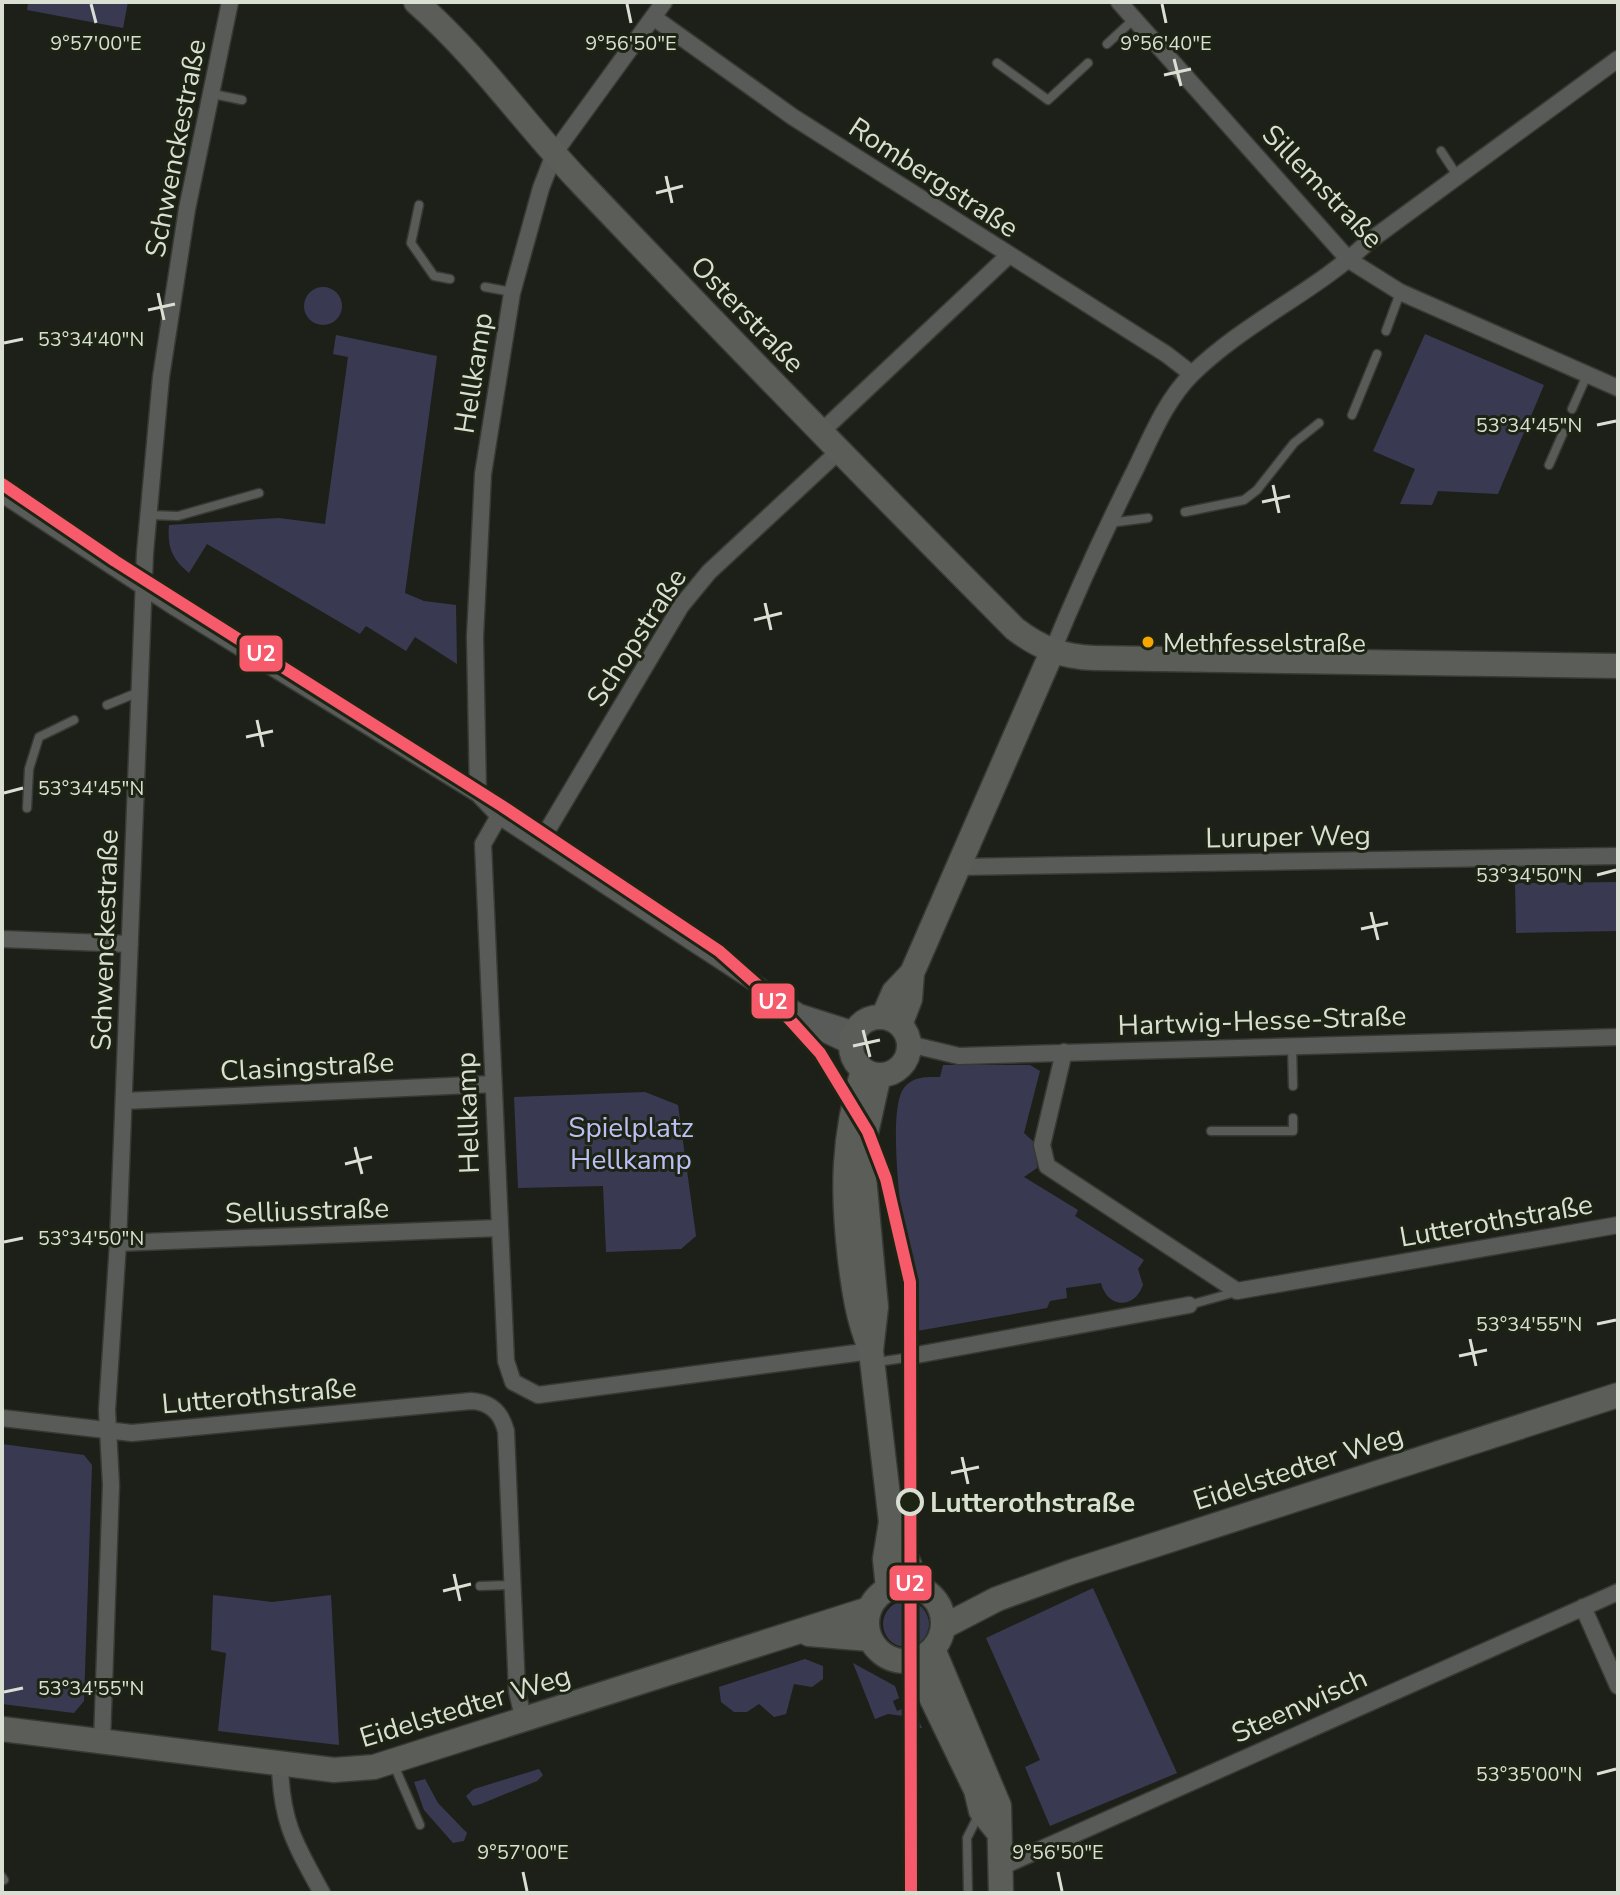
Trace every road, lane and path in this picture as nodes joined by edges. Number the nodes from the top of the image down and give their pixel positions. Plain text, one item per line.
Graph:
1 (230, 2) edge
2 (416, 2) edge
3 (664, 2) edge
4 (1119, 2) edge
5 (653, 17) junction
6 (1135, 19) junction
7 (1107, 44) dead end
8 (1618, 59) edge
9 (997, 63) dead end
10 (1088, 63) dead end
11 (213, 94) junction
12 (242, 100) dead end
13 (1441, 151) dead end
14 (555, 152) junction
15 (1458, 178) junction
16 (419, 205) dead end
17 (1008, 256) junction
18 (1349, 260) junction
19 (450, 279) dead end
20 (485, 287) dead end
21 (1400, 292) junction
22 (512, 293) junction
23 (1386, 331) dead end
24 (1377, 354) dead end
25 (1192, 374) junction
26 (1587, 374) junction
27 (1618, 388) edge
28 (1572, 409) dead end
29 (1352, 415) dead end
30 (1319, 423) dead end
31 (820, 433) junction
32 (1563, 433) dead end
33 (838, 452) junction
34 (1549, 465) dead end
35 (259, 493) dead end
36 (2, 494) edge
37 (1185, 512) dead end
38 (148, 515) junction
39 (1148, 518) dead end
40 (1108, 523) junction
41 (142, 585) junction
42 (1052, 652) junction
43 (1618, 666) edge
44 (139, 692) junction
45 (107, 705) dead end
46 (74, 720) dead end
47 (478, 794) junction
48 (27, 808) dead end
49 (499, 816) junction
50 (541, 841) junction
51 (1618, 856) edge
52 (958, 867) junction
53 (2, 939) edge
54 (130, 944) junction
55 (897, 1029) junction
56 (1618, 1037) edge
57 (853, 1038) junction
58 (1292, 1045) junction
59 (1064, 1052) junction
60 (871, 1073) junction
61 (492, 1084) junction
62 (1293, 1086) dead end
63 (124, 1101) junction
64 (1293, 1118) dead end
65 (1211, 1131) dead end
66 (1618, 1225) edge
67 (498, 1228) junction
68 (118, 1243) junction
69 (1237, 1291) junction
70 (1189, 1305) joint
71 (911, 1356) joint
72 (872, 1357) junction
73 (1618, 1395) edge
74 (2, 1418) edge
75 (108, 1433) junction
76 (891, 1522) junction
77 (512, 1585) junction
78 (480, 1586) dead end
79 (919, 1587) junction
80 (888, 1589) junction
81 (1618, 1592) edge
82 (1583, 1607) junction
83 (869, 1609) junction
84 (942, 1616) junction
85 (794, 1634) junction
86 (870, 1639) junction
87 (923, 1655) junction
88 (1617, 1682) edge
89 (524, 1722) junction
90 (2, 1729) edge
91 (102, 1741) junction
92 (393, 1763) junction
93 (280, 1764) junction
94 (981, 1811) junction
95 (420, 1825) dead end
96 (999, 1833) junction
97 (1001, 1867) junction
98 (322, 1893) edge
99 (968, 1893) edge
100 (1001, 1893) edge

1 - 11 street, Schwenckestraße
2 - 14 street, Osterstraße
3 - 5 street, Hellkamp
4 - 6 street, Sillemstraße
5 - 14 street, Hellkamp
5 - 17 street, Rombergstraße
6 - 7 lane
6 - 18 street, Sillemstraße
8 - 15 street
9 - 10 lane
11 - 12 lane
11 - 38 street, Schwenckestraße
13 - 15 lane
14 - 22 street, Hellkamp
14 - 31 street, Osterstraße
15 - 18 street
16 - 19 lane
17 - 25 street, Rombergstraße
17 - 31 street
18 - 21 street, Sillemstraße
18 - 25 street
20 - 22 lane
21 - 23 lane
21 - 26 street, Sillemstraße
22 - 47 street, Hellkamp
24 - 29 lane
25 - 40 street
26 - 27 street, Sillemstraße
26 - 28 lane
30 - 37 lane
31 - 33 street, Osterstraße
32 - 34 lane
33 - 42 street, Osterstraße
33 - 50 street, Schopstraße
35 - 38 lane
36 - 41 street
38 - 41 street, Schwenckestraße
39 - 40 lane
40 - 42 street
41 - 44 street, Schwenckestraße
41 - 47 street
42 - 43 street
42 - 52 street
44 - 45 lane
44 - 54 street, Schwenckestraße
46 - 48 lane
47 - 49 street
49 - 50 street
49 - 61 street, Hellkamp
50 - 57 street
51 - 52 street, Luruper Weg
52 - 55 street
53 - 54 street
54 - 63 street, Schwenckestraße
55 - 57 street
55 - 59 street, Hartwig-Hesse-Straße
55 - 60 street
56 - 58 street, Hartwig-Hesse-Straße
57 - 60 street
58 - 59 street, Hartwig-Hesse-Straße
58 - 62 lane
59 - 69 street
60 - 72 street
61 - 63 street, Clasingstraße
61 - 67 street, Hellkamp
63 - 68 street, Schwenckestraße
64 - 65 lane
66 - 69 street, Lutterothstraße
67 - 68 street, Selliusstraße
67 - 72 street, Hellkamp
68 - 75 street, Schwenckestraße
69 - 70 lane, Lutterothstraße
70 - 71 street, Lutterothstraße
71 - 72 lane
72 - 76 street
73 - 84 street, Eidelstedter Weg
74 - 75 street, Lutterothstraße
75 - 77 street, Lutterothstraße
75 - 91 street, Schwenckestraße
76 - 79 street
76 - 80 street
77 - 78 lane
77 - 89 street
79 - 80 street
79 - 84 street
80 - 83 street
81 - 82 street, Steenwisch
82 - 88 street
82 - 97 street, Steenwisch
83 - 85 street, Eidelstedter Weg
83 - 86 street
84 - 87 street
85 - 86 street, Eidelstedter Weg
85 - 89 street, Eidelstedter Weg
86 - 87 street
87 - 94 street
87 - 96 street
89 - 92 street, Eidelstedter Weg
90 - 91 street, Eidelstedter Weg
91 - 93 street, Eidelstedter Weg
92 - 93 street, Eidelstedter Weg
92 - 95 lane
93 - 98 street
94 - 96 street
94 - 99 lane
96 - 97 street
97 - 100 street

